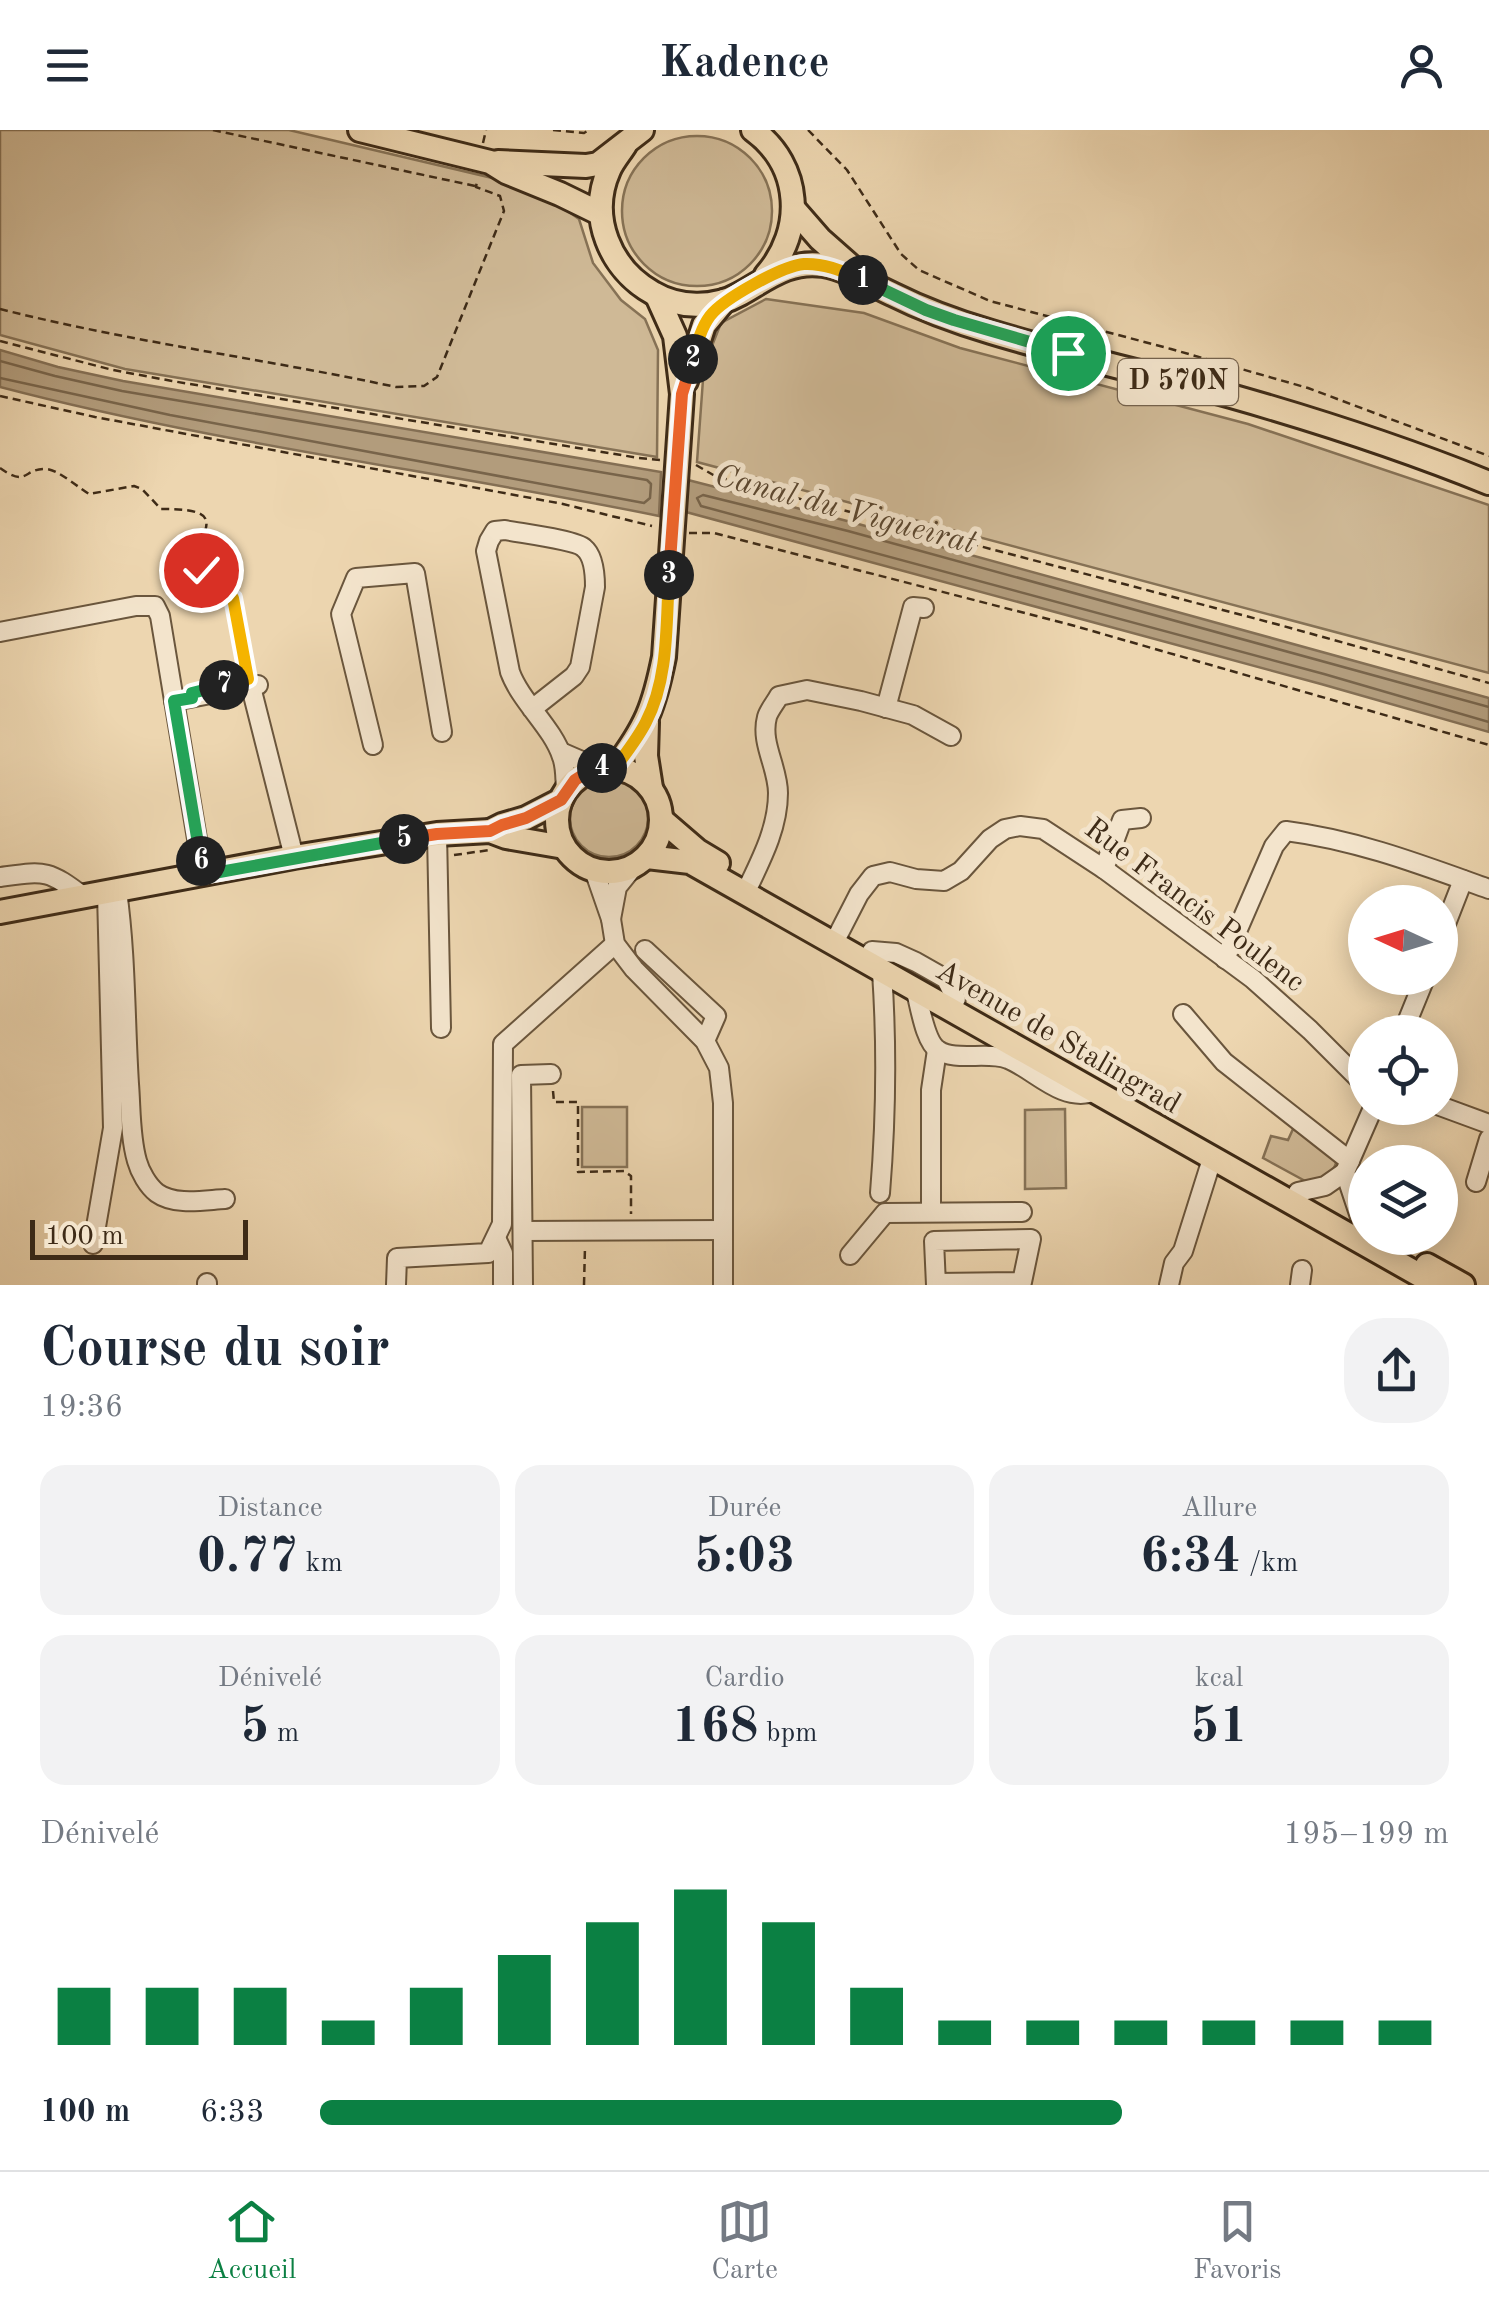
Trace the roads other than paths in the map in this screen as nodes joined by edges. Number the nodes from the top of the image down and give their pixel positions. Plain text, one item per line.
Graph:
1 (360, 130) edge
2 (753, 130) edge
3 (633, 137) edge
4 (484, 160) junction
5 (793, 208) junction
6 (601, 214) junction
7 (760, 281) junction
8 (868, 282) junction
9 (657, 296) junction
10 (724, 300) junction
11 (682, 394) junction
12 (1489, 483) edge
13 (924, 608) dead end
14 (0, 632) edge
15 (174, 701) junction
16 (886, 708) junction
17 (532, 709) junction
18 (647, 721) junction
19 (442, 732) dead end
20 (951, 736) dead end
21 (373, 746) dead end
22 (561, 752) junction
23 (607, 768) junction
24 (651, 788) junction
25 (564, 795) junction
26 (1140, 818) dead end
27 (662, 820) junction
28 (490, 831) junction
29 (437, 834) junction
30 (564, 847) junction
31 (294, 858) junction
32 (640, 862) junction
33 (1104, 868) junction
34 (594, 870) junction
35 (203, 875) junction
36 (0, 877) edge
37 (1463, 880) junction
38 (1489, 889) edge
39 (749, 891) junction
40 (1458, 893) edge
41 (103, 894) junction
42 (0, 912) edge
43 (611, 919) junction
44 (802, 921) junction
45 (839, 933) junction
46 (615, 944) junction
47 (645, 950) dead end
48 (868, 959) junction
49 (1225, 959) junction
50 (916, 992) junction
51 (953, 997) junction
52 (1182, 1014) dead end
53 (977, 1026) junction
54 (441, 1028) dead end
55 (705, 1041) junction
56 (1013, 1046) junction
57 (936, 1050) junction
58 (959, 1055) junction
59 (1057, 1055) junction
60 (1348, 1067) edge
61 (551, 1074) road end
62 (1090, 1090) junction
63 (1458, 1113) edge
64 (1489, 1124) edge
65 (1489, 1140) edge
66 (1217, 1151) junction
67 (1348, 1166) joint
68 (1476, 1182) dead end
69 (880, 1193) dead end
70 (1295, 1198) junction
71 (225, 1199) dead end
72 (926, 1208) junction
73 (1022, 1212) dead end
74 (1348, 1225) edge
75 (722, 1230) junction
76 (522, 1231) junction
77 (496, 1238) junction
78 (92, 1244) dead end
79 (1402, 1255) edge
80 (850, 1256) dead end
81 (1451, 1283) edge
82 (936, 1284) edge
83 (396, 1285) edge
84 (503, 1285) edge
85 (523, 1285) edge
86 (723, 1285) edge
87 (1170, 1285) edge

1 - 4 main road
2 - 5 main road
3 - 4 main road
3 - 6 main road
4 - 6 main road
5 - 7 main road
5 - 8 main road, D 570N
6 - 9 main road
7 - 8 main road, D 570N
7 - 10 main road
8 - 12 main road, D 570N
9 - 10 main road
9 - 11 main road
10 - 11 main road
11 - 18 main road
13 - 16 street
14 - 15 street
15 - 31 street
15 - 35 street
16 - 20 street
16 - 39 street
17 - 17 street
17 - 22 street
18 - 23 main road
18 - 24 main road
19 - 21 street
22 - 23 street
22 - 25 street
23 - 24 main road
23 - 25 main road
24 - 27 main road
25 - 28 main road
25 - 30 main road
26 - 33 street
27 - 32 main road
27 - 39 main road, Avenue de Stalingrad
28 - 29 main road
28 - 30 main road
29 - 31 main road
29 - 54 street
30 - 34 main road
31 - 35 main road
32 - 34 main road
32 - 39 main road, Avenue de Stalingrad
32 - 43 street
33 - 45 street, Rue Francis Poulenc
33 - 49 street, Rue Francis Poulenc
34 - 43 street
35 - 41 main road
36 - 41 street
37 - 38 street
37 - 40 street
37 - 49 street
39 - 44 main road, Avenue de Stalingrad
41 - 42 main road
41 - 71 street
41 - 78 street
43 - 46 street
44 - 45 main road
44 - 48 main road, Avenue de Stalingrad
45 - 48 main road
46 - 55 street
46 - 77 street
47 - 55 street
48 - 50 main road, Avenue de Stalingrad
48 - 51 main road, Avenue de Stalingrad
48 - 69 street
49 - 60 street, Rue Francis Poulenc
50 - 53 main road, Avenue de Stalingrad
50 - 57 street
51 - 53 main road
51 - 59 main road, Avenue de Stalingrad
52 - 67 street
53 - 56 main road, Avenue de Stalingrad
53 - 58 street
55 - 75 street
56 - 59 main road
56 - 62 main road, Avenue de Stalingrad
57 - 58 street
57 - 72 street
58 - 62 street
59 - 62 main road
59 - 66 main road, Avenue de Stalingrad
61 - 76 street
62 - 66 main road, Avenue de Stalingrad
63 - 64 street
65 - 68 street
66 - 70 main road, Avenue de Stalingrad
66 - 87 street
67 - 70 street
70 - 74 main road, Avenue de Stalingrad
72 - 73 street
72 - 80 street
75 - 76 street
75 - 86 street
76 - 85 street
77 - 83 street
77 - 84 street
79 - 81 main road, Avenue de Stalingrad
82 - 82 street

